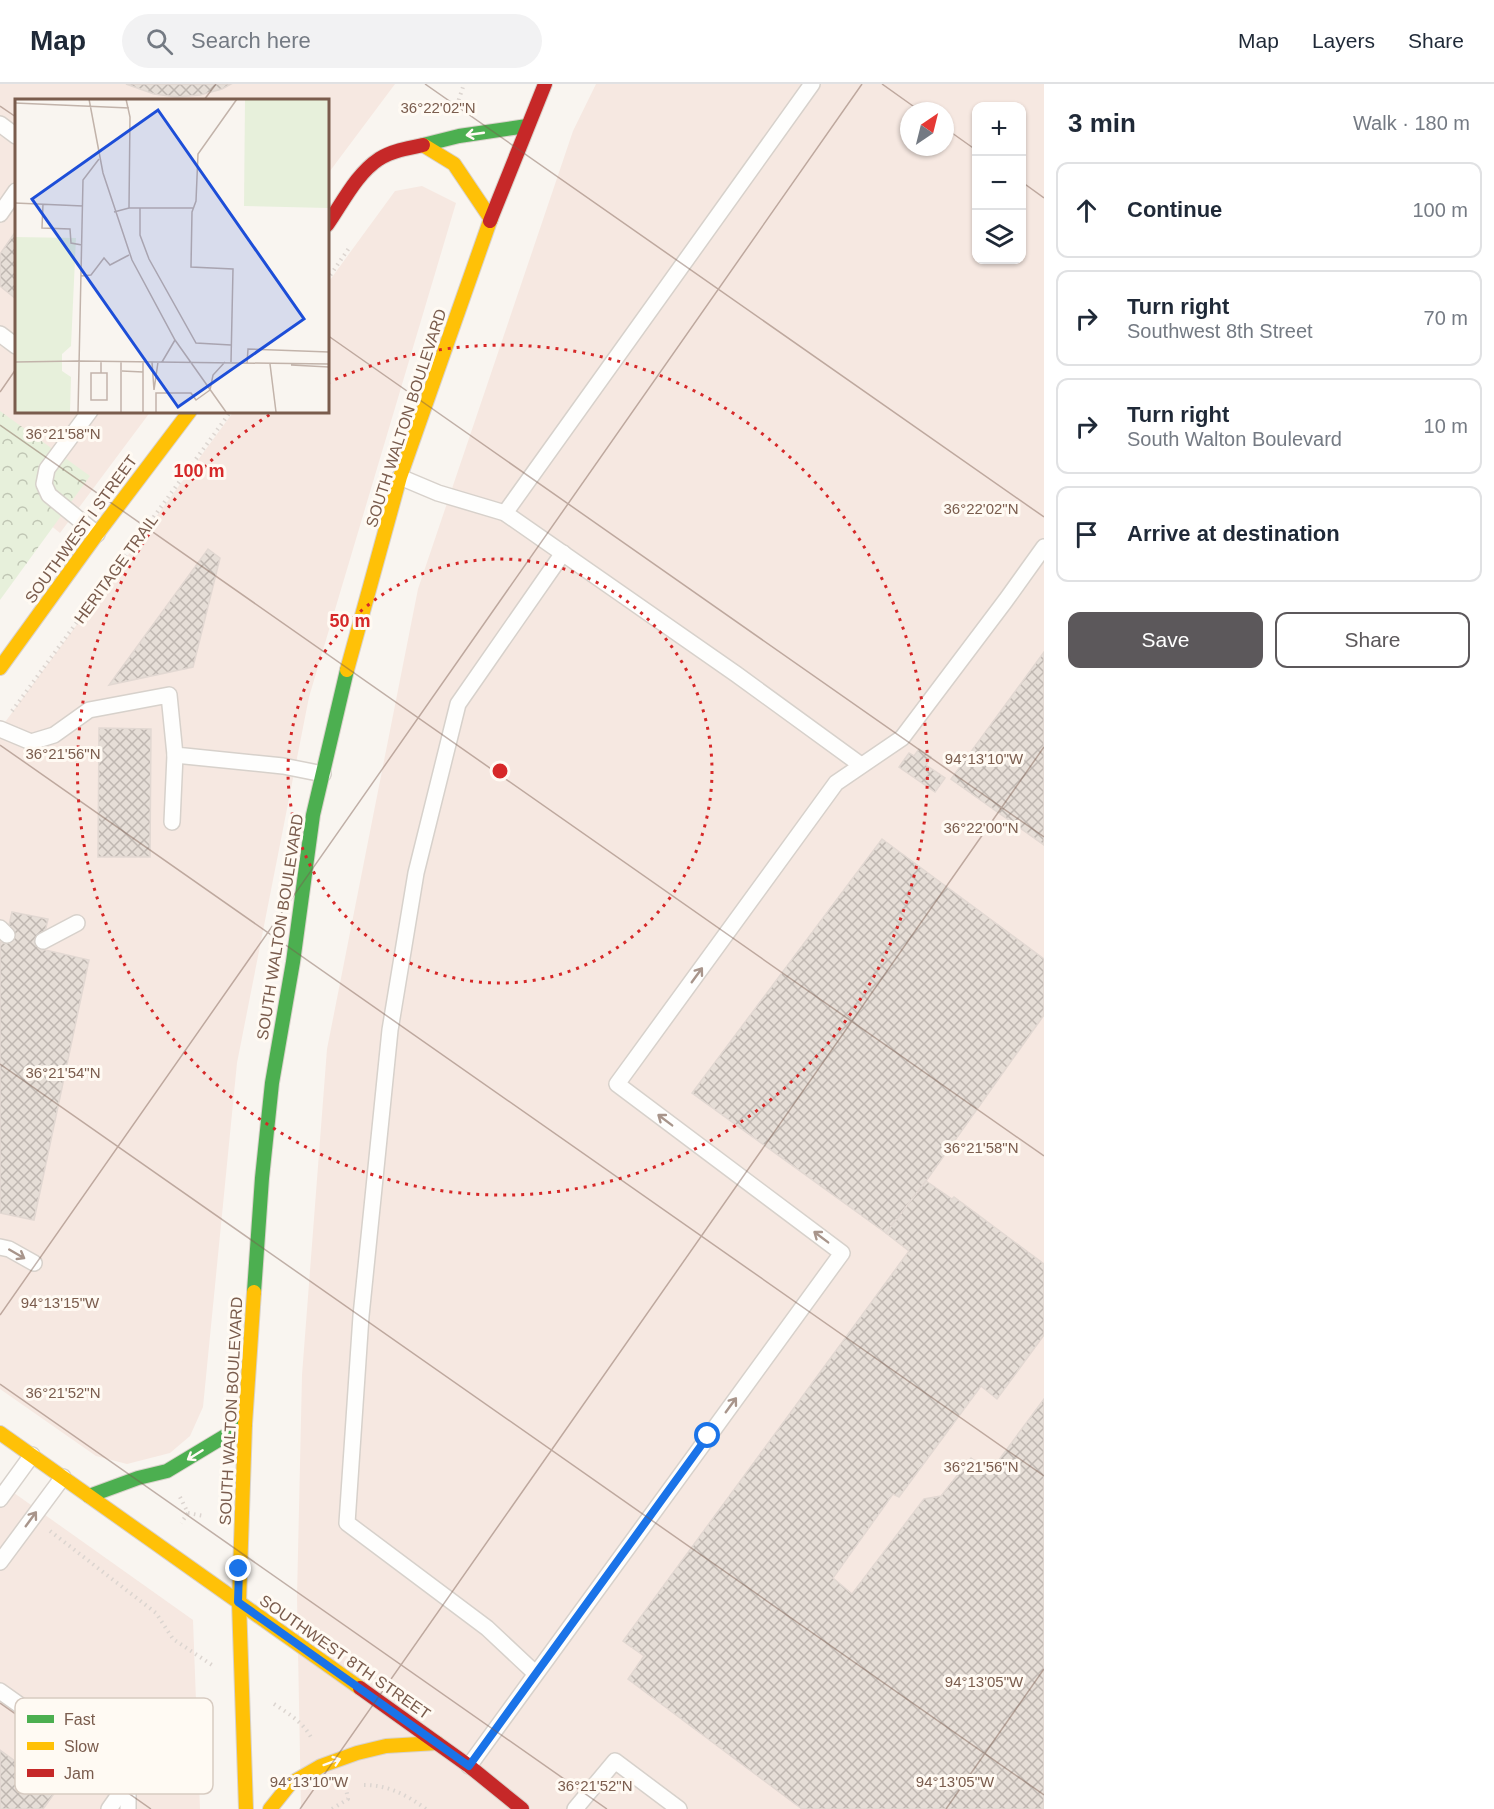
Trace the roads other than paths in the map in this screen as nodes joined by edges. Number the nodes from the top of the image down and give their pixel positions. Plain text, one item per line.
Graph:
1 (545, 84) edge
2 (812, 84) edge
3 (0, 124) edge
4 (527, 126) junction
5 (15, 135) edge
6 (423, 145) junction
7 (15, 192) edge
8 (0, 213) edge
9 (491, 219) junction
10 (328, 224) edge
11 (0, 334) edge
12 (15, 345) edge
13 (89, 412) edge
14 (189, 412) edge
15 (400, 477) junction
16 (505, 513) junction
17 (98, 534) junction
18 (1044, 547) edge
19 (563, 553) junction
20 (0, 668) edge
21 (4, 723) edge
22 (175, 755) junction
23 (861, 765) junction
24 (322, 774) junction
25 (172, 822) dead end
26 (78, 923) dead end
27 (43, 941) dead end
28 (0, 1247) edge
29 (34, 1263) dead end
30 (245, 1424) junction
31 (0, 1432) edge
32 (32, 1455) junction
33 (63, 1477) junction
34 (89, 1496) junction
35 (0, 1499) edge
36 (0, 1562) edge
37 (238, 1602) junction
38 (536, 1673) junction
39 (0, 1691) edge
40 (15, 1702) edge
41 (437, 1743) junction
42 (469, 1766) junction
43 (120, 1794) edge
44 (109, 1809) edge
45 (246, 1809) edge
46 (270, 1809) edge
47 (522, 1809) edge
48 (575, 1809) edge
49 (679, 1809) edge

1 - 4 main road, SOUTH WALTON BOULEVARD
2 - 16 lane
3 - 5 lane
4 -> 6 main road
4 - 9 main road, SOUTH WALTON BOULEVARD
6 - 9 main road
6 - 10 main road
7 - 8 lane
9 - 15 main road, SOUTH WALTON BOULEVARD
11 - 12 lane
13 - 17 lane
14 - 17 main road, SOUTHWEST I STREET
15 - 16 lane
15 - 24 main road, SOUTH WALTON BOULEVARD
16 - 19 lane
17 - 20 main road, SOUTHWEST I STREET
18 - 23 lane
19 - 23 lane
19 - 38 lane
21 - 22 lane
22 - 24 lane
22 - 25 lane
38 -> 23 lane
24 - 30 main road, SOUTH WALTON BOULEVARD
26 - 27 lane
28 -> 29 lane
30 -> 34 main road
30 - 37 main road, SOUTH WALTON BOULEVARD
31 - 32 main road, SOUTHWEST 8TH STREET
32 - 33 main road, SOUTHWEST 8TH STREET
32 - 35 lane
33 - 34 main road, SOUTHWEST 8TH STREET
36 -> 33 lane
34 - 37 main road, SOUTHWEST 8TH STREET
37 - 41 main road, SOUTHWEST 8TH STREET
37 - 45 main road, SOUTH WALTON BOULEVARD
38 - 42 lane
39 - 40 lane
41 - 42 main road, SOUTHWEST 8TH STREET
46 -> 41 main road
42 - 47 main road, SOUTHWEST 8TH STREET
43 - 44 lane
48 - 49 lane

